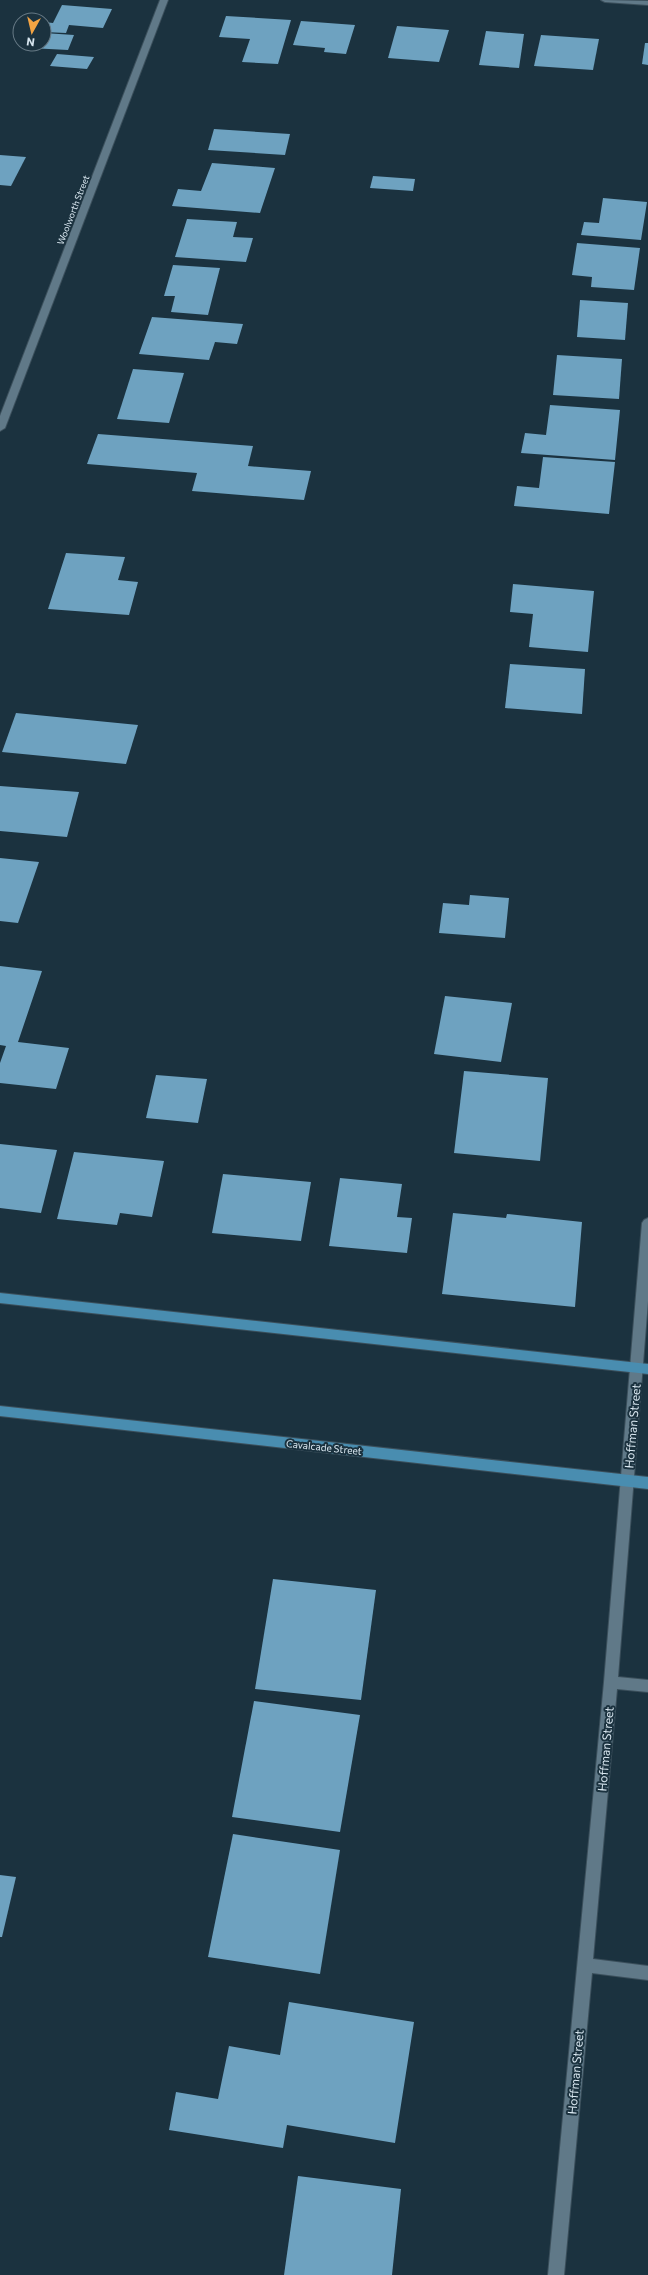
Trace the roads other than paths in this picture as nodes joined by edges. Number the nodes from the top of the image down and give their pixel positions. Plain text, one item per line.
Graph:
1 (164, 0) edge
2 (605, 0) edge
3 (648, 3) edge
4 (0, 428) edge
5 (648, 1223) edge
6 (0, 1298) edge
7 (643, 1368) edge
8 (0, 1411) edge
9 (628, 1480) junction
10 (648, 1483) edge
11 (611, 1682) junction
12 (648, 1686) edge
13 (585, 1965) junction
14 (648, 1973) edge
15 (556, 2275) edge

1 - 4 street, Woolworth Street
2 - 3 street
5 - 7 street, Hoffman Street
6 - 7 main road
7 - 9 street, Hoffman Street
8 - 9 main road, Cavalcade Street
9 - 10 main road, Cavalcade Street
9 - 11 street, Hoffman Street
11 - 12 street
11 - 13 street, Hoffman Street
13 - 14 street
13 - 15 street, Hoffman Street

